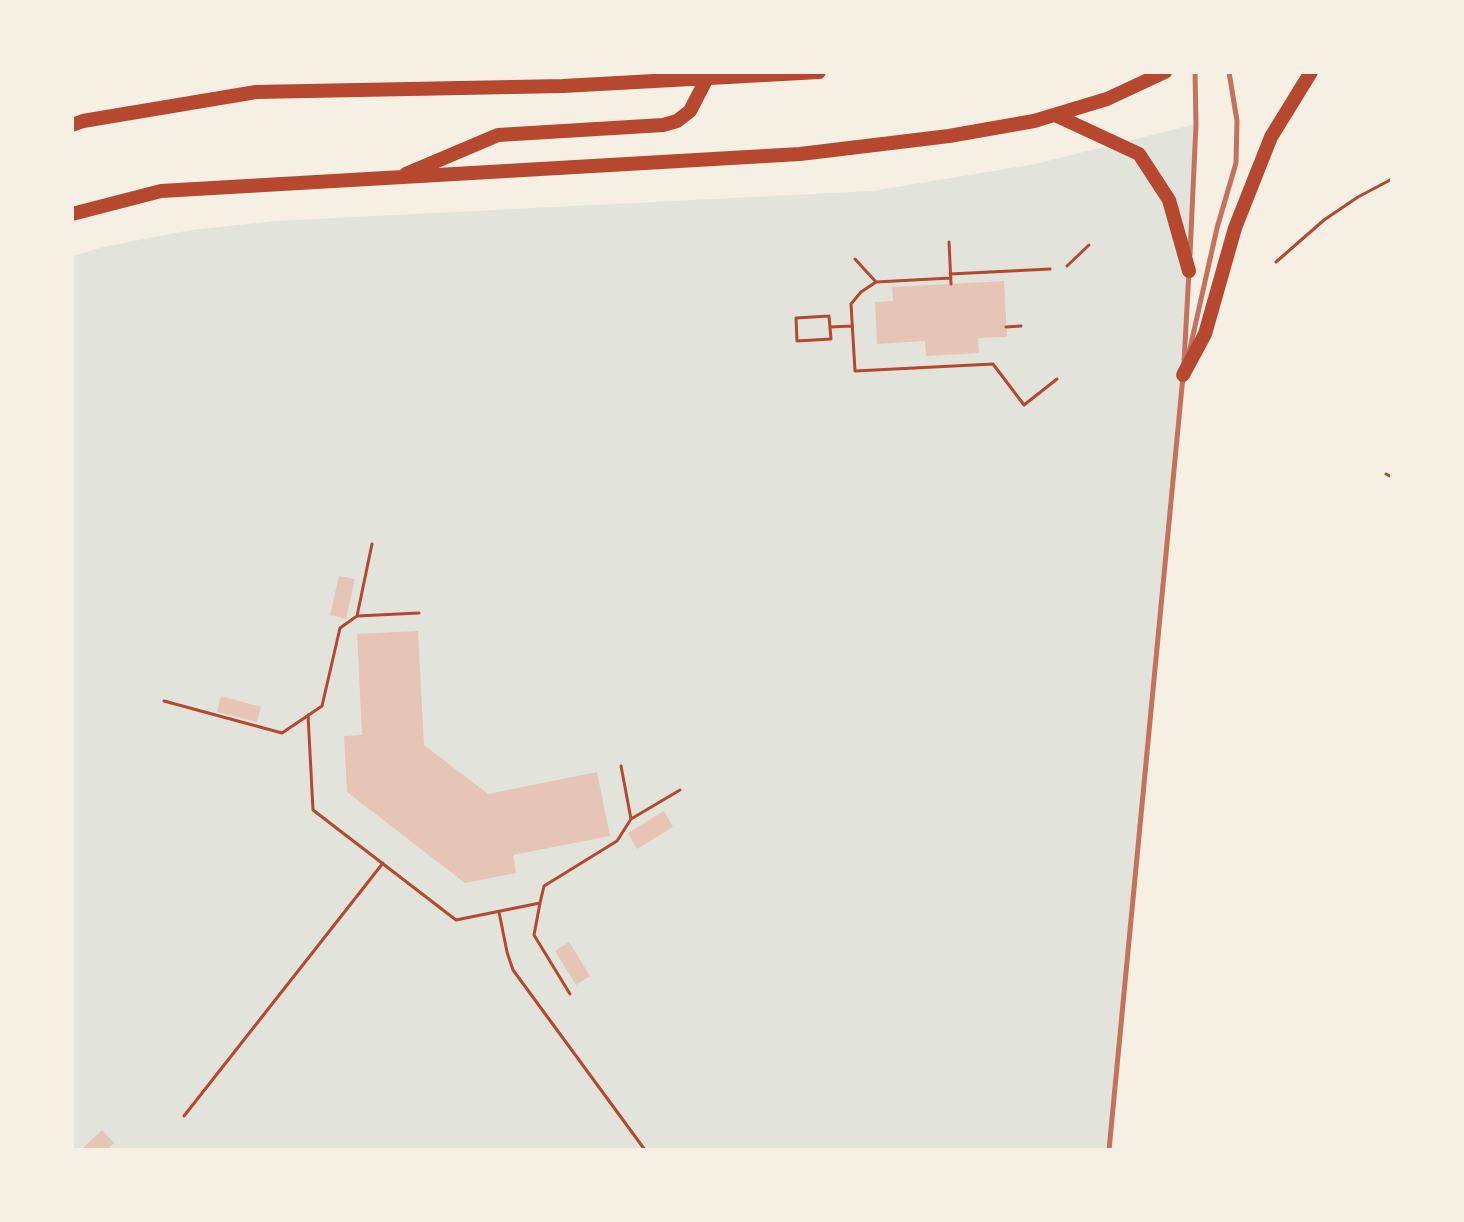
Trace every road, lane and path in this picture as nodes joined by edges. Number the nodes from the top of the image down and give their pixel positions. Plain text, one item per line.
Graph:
1 (819, 72) edge
2 (1165, 72) edge
3 (1195, 72) edge
4 (1229, 72) edge
5 (1311, 72) edge
6 (706, 80) junction
7 (1056, 115) junction
8 (72, 125) edge
9 (396, 178) junction
10 (1392, 179) edge
11 (72, 214) edge
12 (949, 242) dead end
13 (1089, 245) dead end
14 (855, 259) dead end
15 (1276, 262) dead end
16 (1067, 266) dead end
17 (1050, 269) dead end
18 (1189, 271) junction
19 (950, 276) junction
20 (876, 282) junction
21 (951, 284) dead end
22 (852, 326) junction
23 (1022, 326) dead end
24 (830, 327) junction
25 (1006, 327) dead end
26 (1184, 375) junction
27 (1057, 379) dead end
28 (1386, 474) dead end
29 (1392, 477) edge
30 (372, 544) dead end
31 (419, 613) dead end
32 (357, 616) junction
33 (164, 701) dead end
34 (308, 715) junction
35 (621, 766) dead end
36 (680, 790) dead end
37 (631, 819) junction
38 (383, 863) junction
39 (540, 903) junction
40 (499, 912) junction
41 (570, 994) dead end
42 (184, 1116) dead end
43 (645, 1150) edge
44 (1109, 1150) edge

1 - 6 highway
2 - 7 highway
3 - 18 street
4 - 26 street
5 - 26 highway
6 - 8 highway
6 - 9 highway
7 - 9 highway
7 - 18 highway
9 - 11 highway
10 - 15 path
12 - 19 path
13 - 16 path
14 - 20 path
17 - 19 path
18 - 26 street
19 - 20 path
19 - 21 path
20 - 22 path
22 - 24 path
22 - 27 path
23 - 25 path
24 - 24 path
26 - 44 street
28 - 29 path
30 - 32 path
31 - 32 path
32 - 34 path
33 - 34 path
34 - 38 path
35 - 37 path
36 - 37 path
37 - 39 path
38 - 40 path
38 - 42 path
39 - 40 path
39 - 41 path
40 - 43 path

